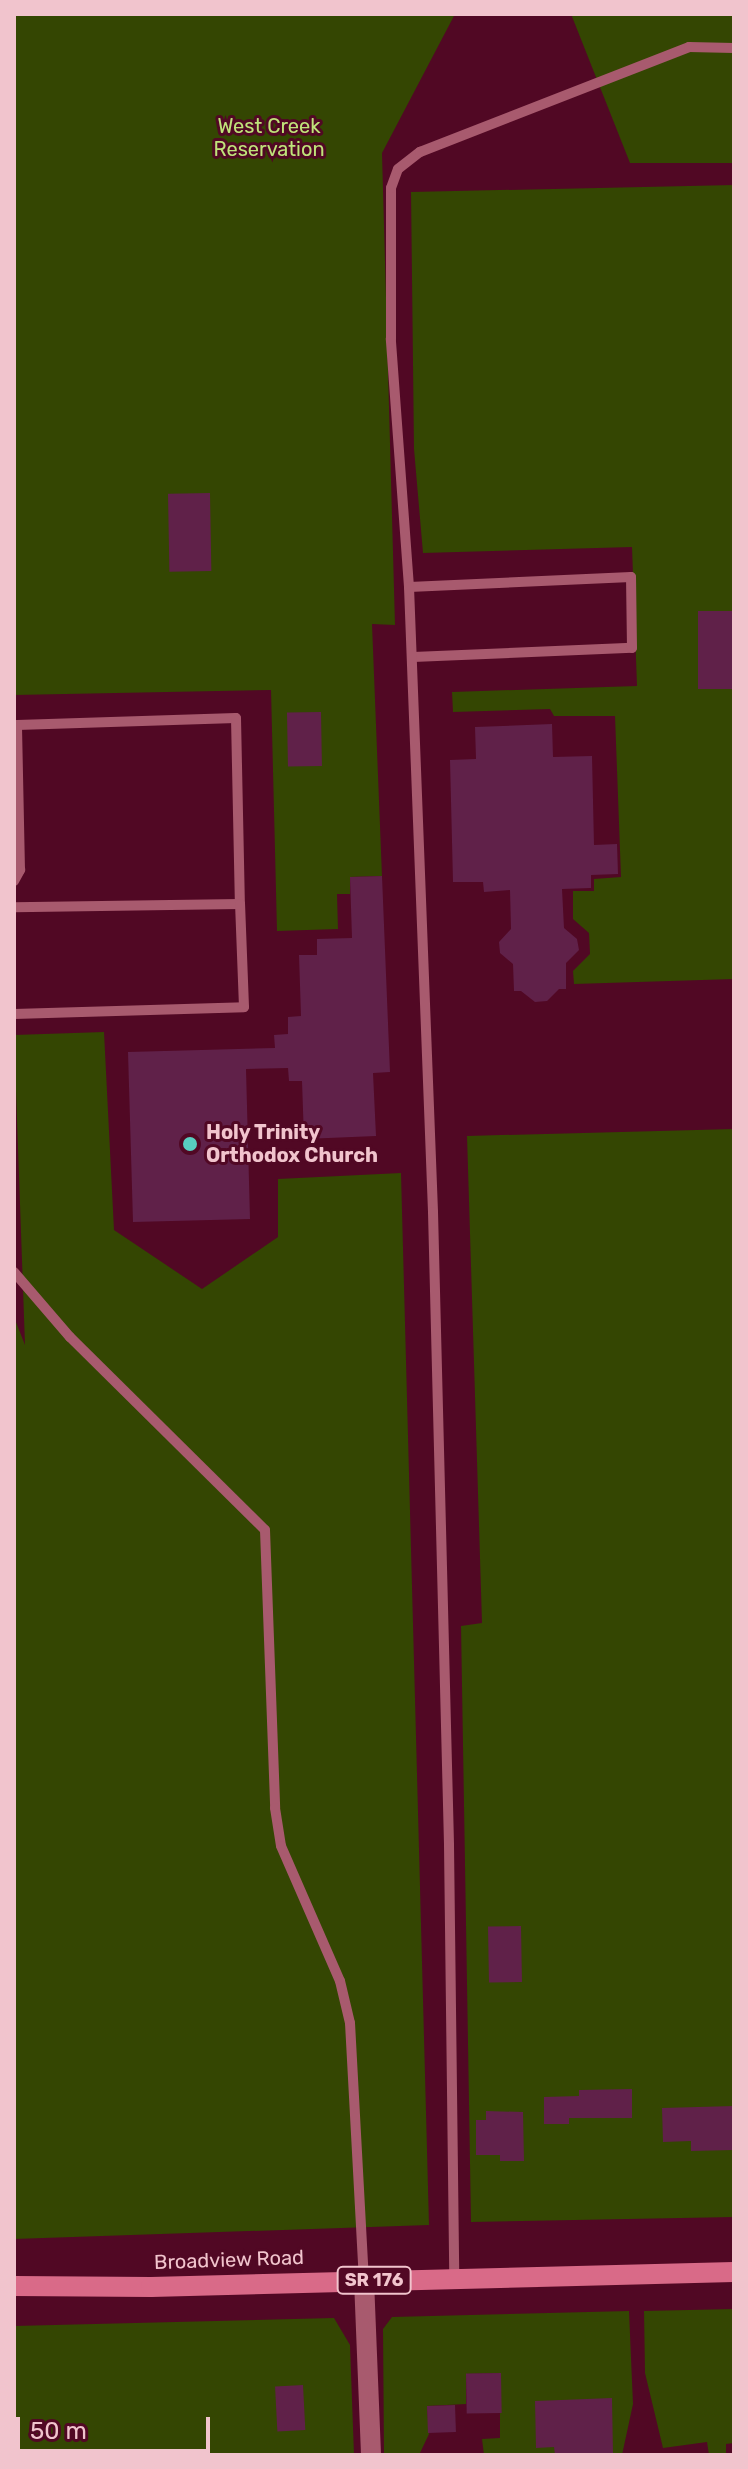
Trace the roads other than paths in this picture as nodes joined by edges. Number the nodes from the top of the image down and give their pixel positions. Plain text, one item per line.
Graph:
1 (734, 48) edge
2 (409, 587) junction
3 (413, 657) junction
4 (14, 881) edge
5 (240, 904) junction
6 (14, 907) edge
7 (14, 1014) edge
8 (14, 1272) edge
9 (734, 2272) edge
10 (454, 2277) junction
11 (364, 2280) junction
12 (14, 2286) edge
13 (371, 2455) edge

1 - 2 lane
2 - 3 lane
2 - 3 lane
3 - 10 lane
4 - 5 lane
5 - 6 lane
5 - 7 lane
8 - 11 lane
9 - 10 main road, Broadview Road / SR 176
10 - 11 main road, Broadview Road / SR 176
11 - 12 main road, Broadview Road / SR 176
11 - 13 street

